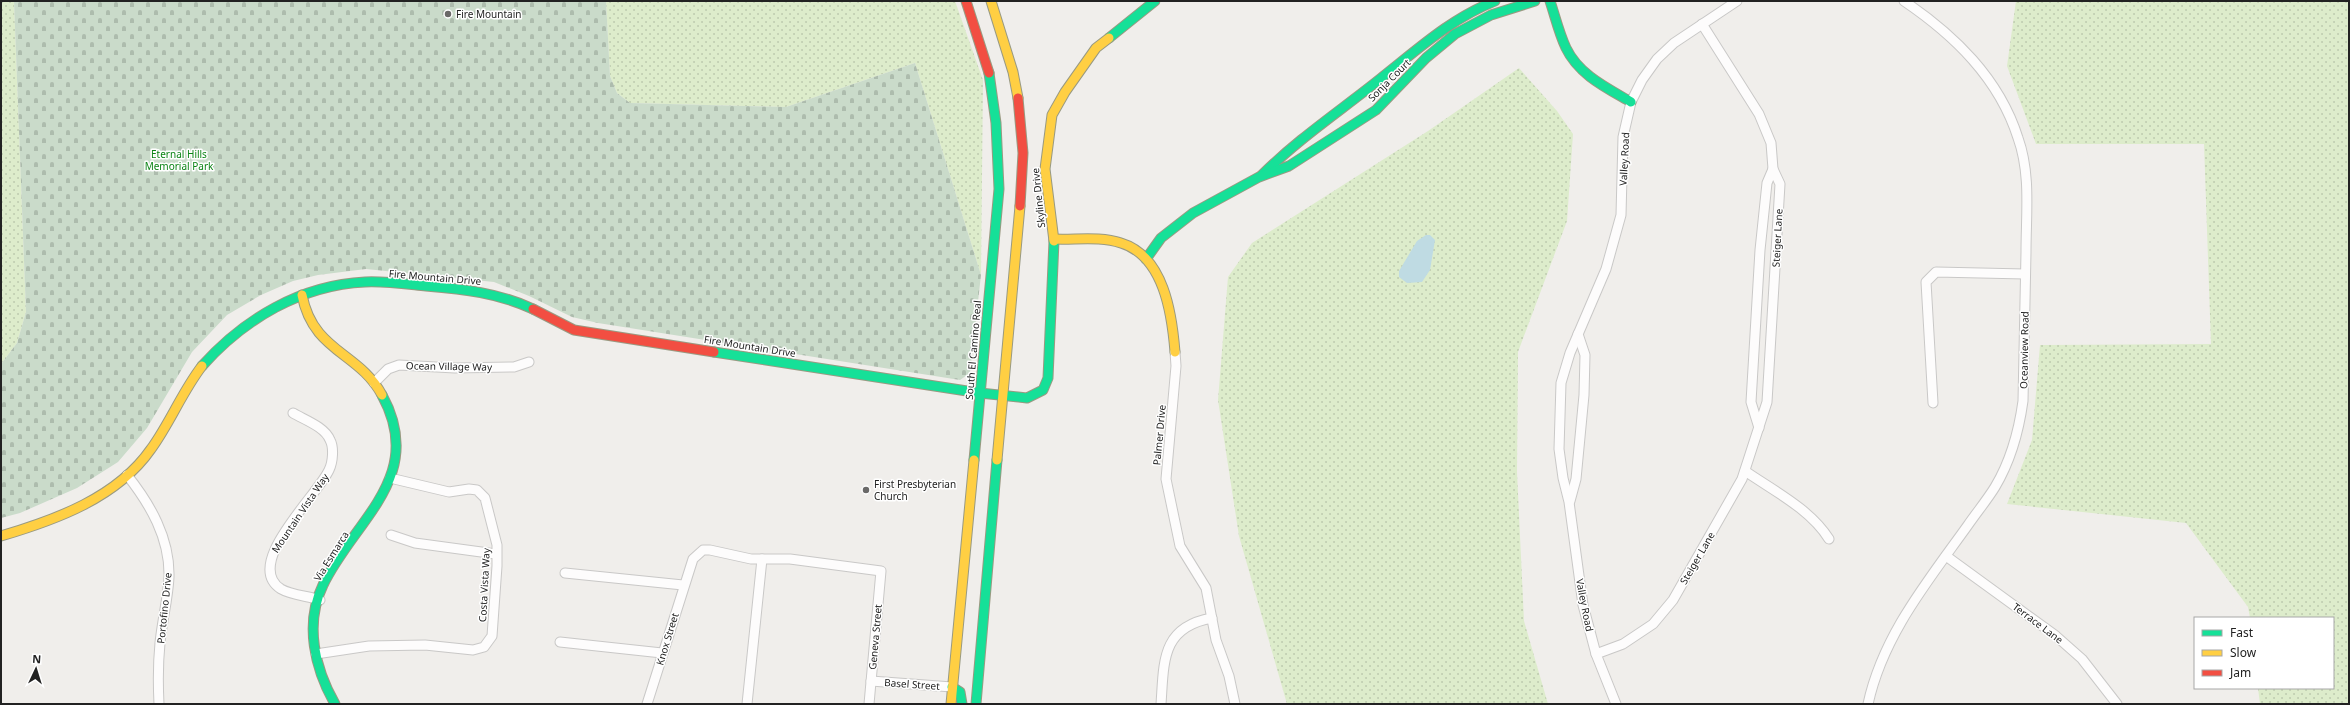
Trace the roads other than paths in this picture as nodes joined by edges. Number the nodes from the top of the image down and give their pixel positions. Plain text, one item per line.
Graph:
1 (966, 1) edge
2 (991, 1) edge
3 (1155, 1) edge
4 (1495, 1) edge
5 (1535, 1) edge
6 (1550, 1) edge
7 (1737, 1) edge
8 (1904, 1) edge
9 (1702, 24) junction
10 (1631, 102) junction
11 (1773, 169) junction
12 (1259, 177) junction
13 (1054, 239) junction
14 (1146, 259) junction
15 (2025, 274) junction
16 (302, 295) junction
17 (1578, 334) junction
18 (1175, 352) joint
19 (529, 362) dead end
20 (374, 383) junction
21 (980, 393) junction
22 (1002, 396) junction
23 (1934, 403) dead end
24 (294, 413) dead end
25 (1759, 428) junction
26 (1745, 471) junction
27 (127, 475) junction
28 (390, 478) junction
29 (1569, 502) junction
30 (391, 535) dead end
31 (1, 536) edge
32 (1829, 539) dead end
33 (496, 554) junction
34 (1946, 556) junction
35 (762, 559) junction
36 (565, 573) dead end
37 (683, 585) junction
38 (320, 600) junction
39 (1212, 618) junction
40 (560, 642) dead end
41 (662, 653) junction
42 (316, 654) junction
43 (1596, 654) junction
44 (871, 681) junction
45 (952, 687) junction
46 (159, 704) edge
47 (335, 704) edge
48 (647, 704) edge
49 (747, 704) edge
50 (869, 704) edge
51 (951, 704) edge
52 (962, 704) edge
53 (976, 704) edge
54 (1161, 704) edge
55 (1235, 704) edge
56 (1616, 704) edge
57 (1868, 704) edge
58 (2117, 704) edge

1 - 21 main road, South El Camino Real
2 - 22 main road
3 - 13 main road, Skyline Drive
4 - 12 main road, Sonja Court
5 - 12 main road, Sonja Court
6 - 10 main road
7 - 9 street, Valley Road
8 - 15 street, Oceanview Road
9 - 10 street, Valley Road
9 - 11 street, Steiger Lane
10 - 17 street, Valley Road
11 - 25 street, Steiger Lane
11 - 25 street, Steiger Lane
12 - 14 main road, Sonja Court
13 - 14 main road, Palmer Drive
13 - 22 main road, Skyline Drive
14 - 18 main road, Palmer Drive
15 - 23 street
15 - 34 street, Oceanview Road
16 - 20 main road
16 - 21 main road, Fire Mountain Drive
16 - 27 main road, Fire Mountain Drive
17 - 29 street, Valley Road
17 - 29 street, Valley Road
18 - 39 street, Palmer Drive
19 - 20 street, Ocean Village Way
20 - 28 main road
21 - 22 main road, Fire Mountain Drive
21 - 45 main road, South El Camino Real
22 - 53 main road
24 - 38 street, Mountain Vista Way
25 - 26 street, Steiger Lane
26 - 32 street
26 - 43 street, Steiger Lane
27 - 31 main road, Fire Mountain Drive
27 - 46 street, Portofino Drive
28 - 33 street, Costa Vista Way
28 - 38 main road, Via Esmarca
29 - 43 street, Valley Road
30 - 33 street
33 - 42 street, Costa Vista Way
34 - 57 street, Oceanview Road
34 - 58 street, Terrace Lane
35 - 37 street, Knox Street
35 - 44 street, Geneva Street
35 - 49 street
36 - 37 street
37 - 41 street, Knox Street
38 - 42 main road, Via Esmarca
39 - 54 street
39 - 55 street, Palmer Drive
40 - 41 street
41 - 48 street, Knox Street
42 - 47 main road
43 - 56 street, Valley Road
44 - 45 street, Basel Street
44 - 50 street, Geneva Street
45 - 51 main road, South El Camino Real
45 - 52 main road

